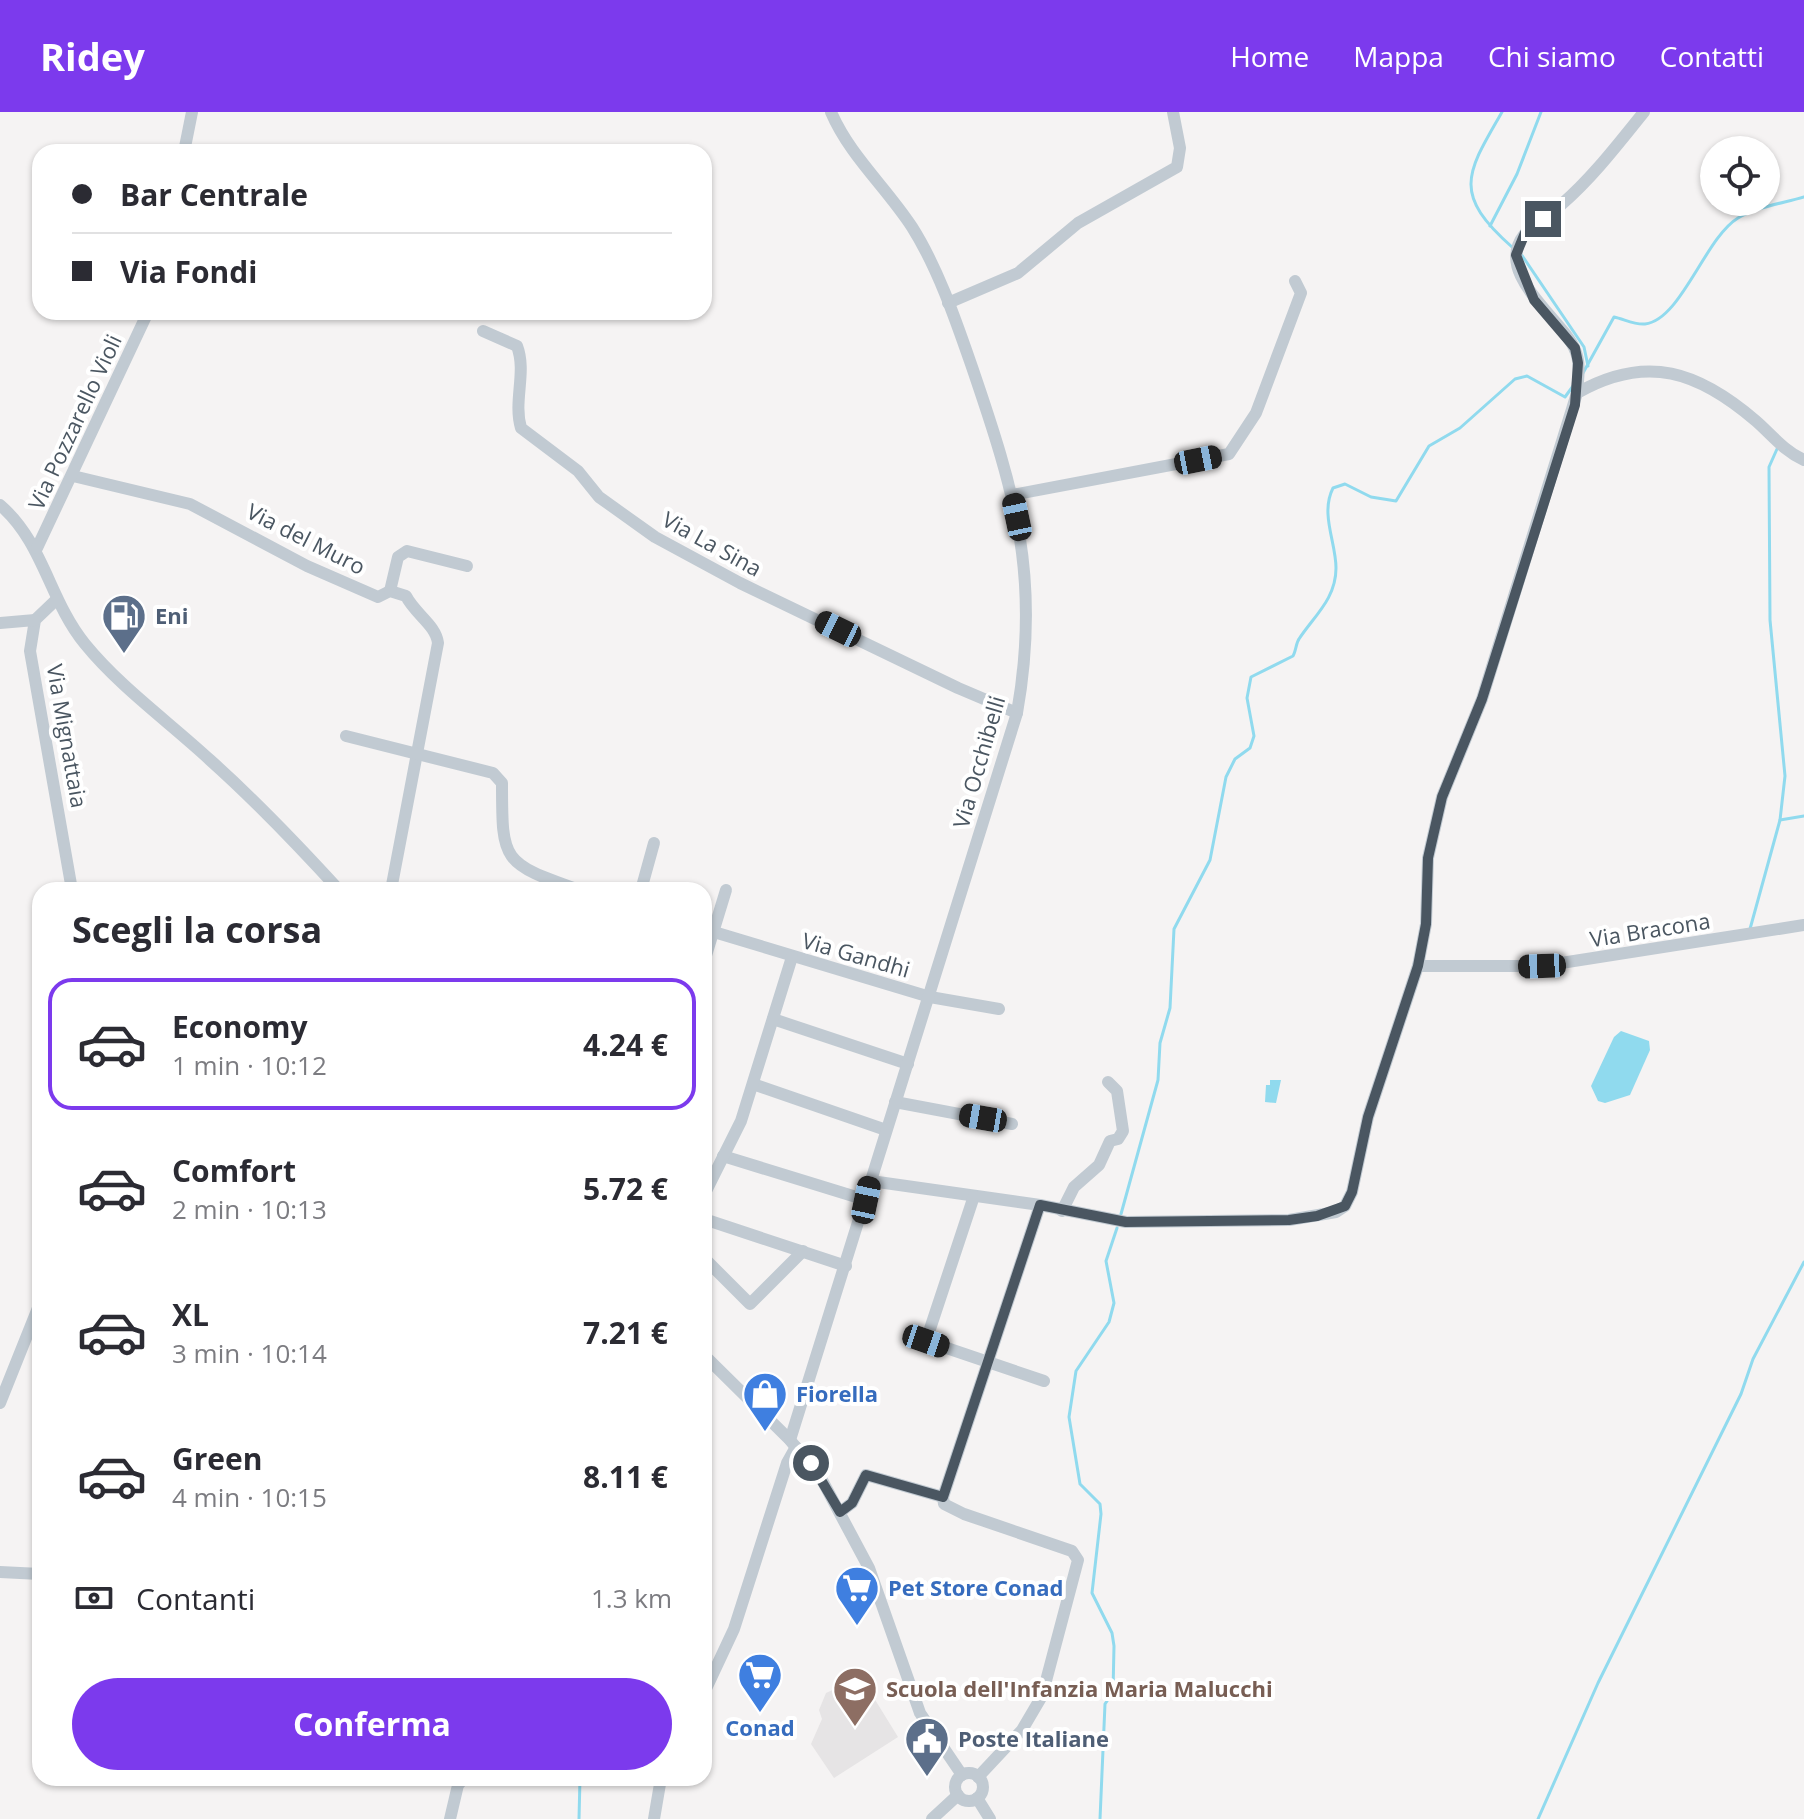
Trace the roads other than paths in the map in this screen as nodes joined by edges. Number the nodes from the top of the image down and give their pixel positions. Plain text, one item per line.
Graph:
1 (192, 112) edge
2 (831, 112) edge
3 (1173, 112) edge
4 (1644, 112) edge
5 (186, 144) edge
6 (1295, 281) dead end
7 (948, 303) junction
8 (144, 320) edge
9 (483, 331) dead end
10 (1577, 393) junction
11 (1804, 460) edge
12 (73, 476) junction
13 (1012, 495) junction
14 (0, 505) edge
15 (37, 548) junction
16 (467, 566) dead end
17 (390, 591) junction
18 (57, 599) junction
19 (35, 620) junction
20 (0, 623) edge
21 (1017, 713) junction
22 (346, 736) dead end
23 (417, 754) junction
24 (654, 843) dead end
25 (71, 882) edge
26 (332, 882) edge
27 (393, 882) edge
28 (540, 882) edge
29 (643, 882) edge
30 (726, 890) dead end
31 (712, 921) edge
32 (1804, 925) edge
33 (712, 931) edge
34 (792, 957) junction
35 (1418, 966) junction
36 (930, 997) junction
37 (999, 1009) dead end
38 (773, 1019) junction
39 (908, 1064) junction
40 (1108, 1082) dead end
41 (753, 1084) junction
42 (895, 1102) junction
43 (1012, 1124) dead end
44 (886, 1130) junction
45 (723, 1156) junction
46 (712, 1179) edge
47 (871, 1181) junction
48 (974, 1196) junction
49 (866, 1200) junction
50 (1040, 1205) junction
51 (1062, 1211) junction
52 (712, 1222) edge
53 (803, 1251) junction
54 (712, 1266) edge
55 (846, 1266) junction
56 (32, 1323) edge
57 (988, 1362) junction
58 (712, 1363) edge
59 (1044, 1381) dead end
60 (0, 1403) edge
61 (793, 1443) junction
62 (943, 1497) junction
63 (840, 1512) junction
64 (0, 1572) edge
65 (32, 1574) edge
66 (712, 1666) edge
67 (962, 1775) junction
68 (978, 1777) junction
69 (458, 1786) edge
70 (660, 1786) edge
71 (958, 1795) junction
72 (977, 1798) junction
73 (450, 1819) edge
74 (654, 1819) edge
75 (932, 1819) edge
76 (990, 1819) edge

1 - 5 street
2 - 7 street, Via Occhibelli
3 - 7 street
4 - 10 street
6 - 13 street
7 - 13 street, Via Occhibelli
8 - 12 street, Via Pozzarello Violi
9 - 21 street, Via La Sina
10 - 11 street
10 - 35 street
12 - 15 street, Via Pozzarello Violi
12 - 17 street, Via del Muro
13 - 21 street, Via Occhibelli
14 - 15 street
15 - 18 street
16 - 17 street
17 - 23 street
18 - 19 street
18 - 26 street
19 - 20 street
19 - 25 street, Via Mignattaia
21 - 36 street, Via Occhibelli
22 - 23 street
23 - 27 street
23 - 28 street
24 - 29 street
30 - 31 street
32 - 35 street, Via Bracona
33 - 34 street, Via Gandhi
34 - 36 street, Via Gandhi
34 - 38 street
35 - 51 street
36 - 37 street, Via Gandhi
36 - 39 street, Via Occhibelli
38 - 39 street
38 - 41 street
39 - 42 street, Via Occhibelli
40 - 51 street
41 - 44 street
41 - 45 street
42 - 43 street
42 - 44 street, Via Occhibelli
44 - 47 street, Via Occhibelli
45 - 46 street
45 - 49 street
47 - 48 street
47 - 49 street, Via Occhibelli
48 - 50 street
48 - 57 street
49 - 55 street, Via Occhibelli
50 - 51 street
50 - 57 street
52 - 53 street
53 - 54 street
53 - 55 street
55 - 61 street, Via Occhibelli
56 - 60 street
57 - 59 street
57 - 62 street
58 - 61 street
61 - 63 street
61 - 66 street, Via Occhibelli
62 - 63 street
62 - 68 street
63 - 67 street
64 - 65 street
67 - 68 street
67 - 71 street
68 - 72 street
69 - 73 street
70 - 74 street
71 - 72 street
71 - 75 street
72 - 76 street

